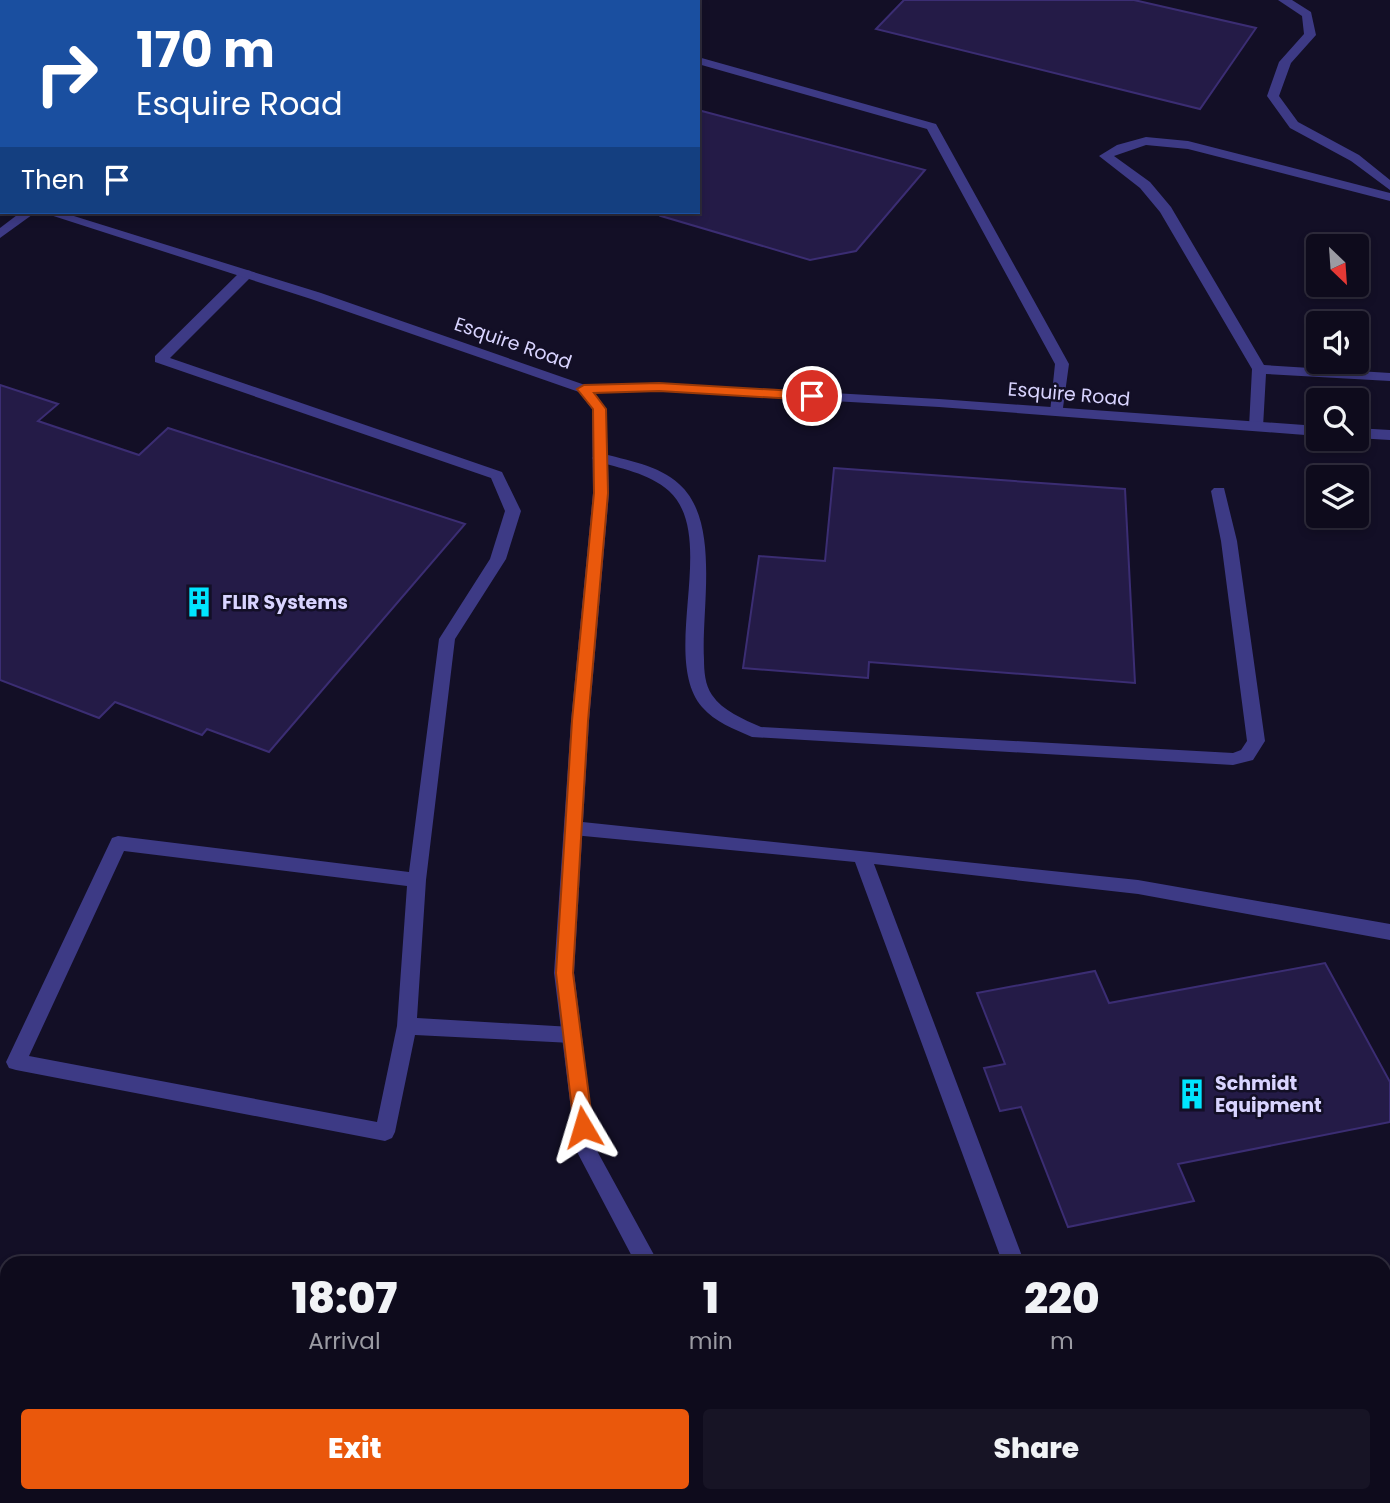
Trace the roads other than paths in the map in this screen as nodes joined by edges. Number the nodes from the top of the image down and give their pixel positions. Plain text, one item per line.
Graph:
1 (1284, 0) edge
2 (700, 61) edge
3 (1390, 186) edge
4 (1390, 197) edge
5 (27, 214) edge
6 (54, 214) edge
7 (0, 234) edge
8 (246, 274) junction
9 (1259, 369) junction
10 (1390, 377) edge
11 (584, 389) junction
12 (1057, 412) junction
13 (1256, 428) junction
14 (1306, 430) edge
15 (1369, 434) edge
16 (1390, 435) edge
17 (600, 458) junction
18 (1219, 491) dead end
19 (573, 828) junction
20 (862, 856) junction
21 (417, 880) junction
22 (1390, 932) edge
23 (407, 1026) junction
24 (572, 1035) junction
25 (644, 1256) edge
26 (1011, 1256) edge

1 - 3 street
2 - 12 street
4 - 9 street
5 - 7 street
6 - 8 street, Esquire Road
8 - 11 street, Esquire Road
8 - 21 street
9 - 10 street
9 - 13 street
11 - 12 street, Esquire Road
11 - 17 street
12 - 13 street, Esquire Road
13 - 14 street, Esquire Road
15 - 16 street
17 - 18 street
17 - 19 street
19 - 20 street
19 - 24 street
20 - 22 street
20 - 26 street
21 - 23 street
21 - 23 street
23 - 24 street
24 - 25 street

